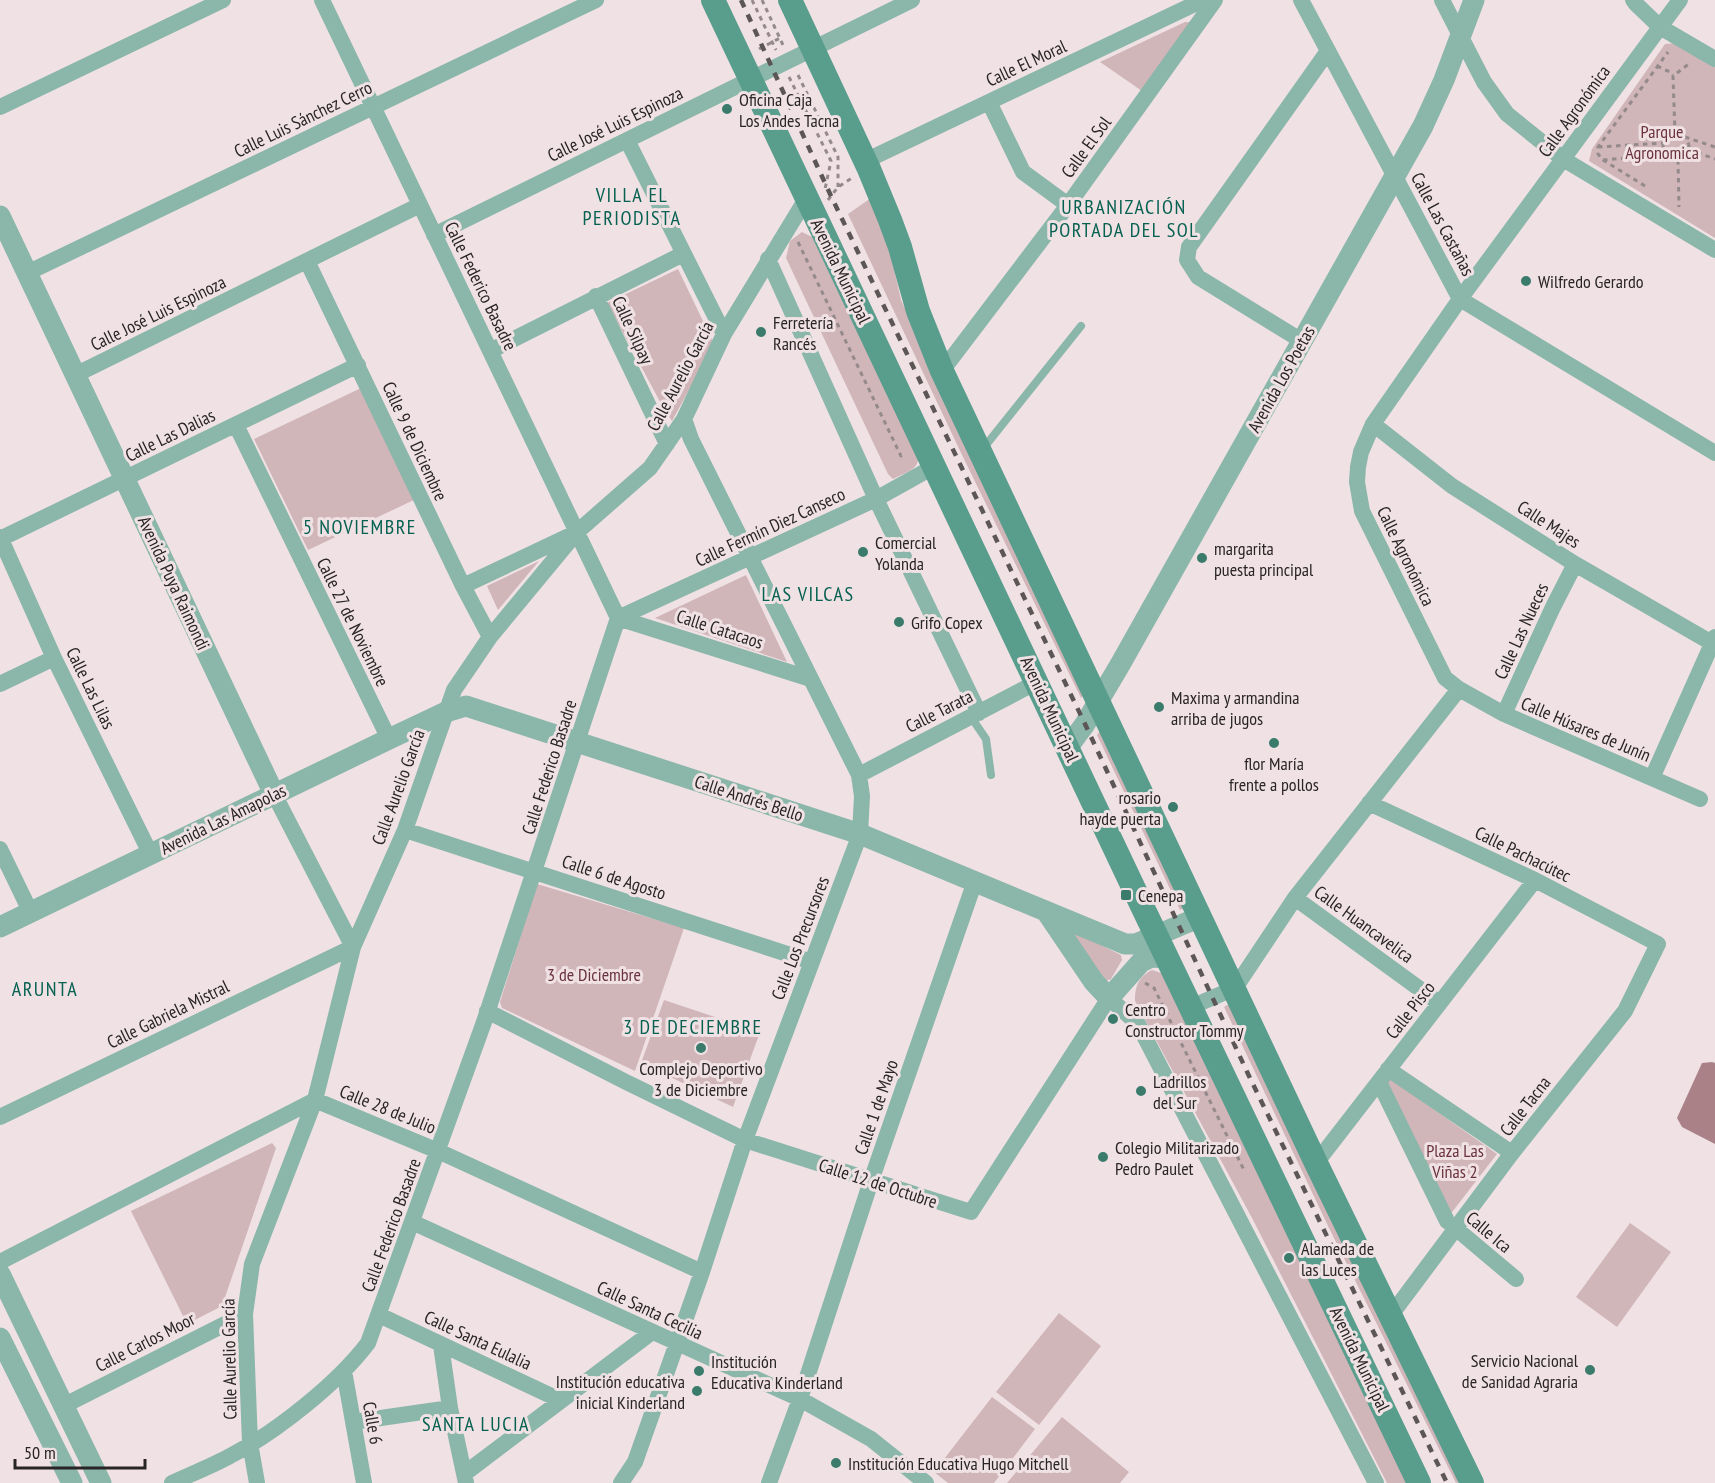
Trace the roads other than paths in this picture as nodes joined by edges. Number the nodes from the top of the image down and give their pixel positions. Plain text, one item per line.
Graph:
1 (223, 0) edge
2 (322, 0) edge
3 (596, 0) edge
4 (713, 0) edge
5 (790, 0) edge
6 (912, 0) edge
7 (1203, 0) edge
8 (1215, 0) edge
9 (1301, 0) edge
10 (1442, 0) edge
11 (1474, 0) edge
12 (1634, 0) edge
13 (1680, 0) edge
14 (1660, 27) junction
15 (808, 37) junction
16 (1460, 38) junction
17 (1328, 51) junction
18 (1715, 59) edge
19 (746, 68) junction
20 (989, 102) junction
21 (0, 107) edge
22 (373, 107) junction
23 (627, 140) junction
24 (1563, 159) junction
25 (867, 165) junction
26 (1396, 175) junction
27 (420, 205) junction
28 (1068, 205) junction
29 (811, 209) junction
30 (0, 216) edge
31 (434, 235) junction
32 (1715, 250) edge
33 (683, 254) junction
34 (768, 259) junction
35 (308, 261) junction
36 (27, 273) junction
37 (596, 296) junction
38 (1460, 299) junction
39 (1081, 326) dead end
40 (724, 334) junction
41 (1302, 341) junction
42 (490, 351) junction
43 (358, 365) junction
44 (942, 371) junction
45 (75, 375) junction
46 (684, 419) junction
47 (236, 424) junction
48 (1373, 424) junction
49 (667, 444) junction
50 (980, 453) junction
51 (1715, 453) edge
52 (935, 466) junction
53 (125, 478) junction
54 (876, 499) junction
55 (577, 532) junction
56 (0, 538) edge
57 (750, 558) junction
58 (1575, 564) junction
59 (463, 586) junction
60 (618, 618) junction
61 (490, 637) junction
62 (1713, 640) edge
63 (54, 658) junction
64 (811, 679) junction
65 (1037, 682) junction
66 (0, 684) edge
67 (1459, 690) junction
68 (1099, 701) junction
69 (446, 712) junction
70 (1504, 714) junction
71 (975, 715) junction
72 (389, 739) junction
73 (578, 742) junction
74 (1068, 747) junction
75 (859, 775) junction
76 (991, 775) dead end
77 (1652, 778) junction
78 (274, 794) junction
79 (1700, 799) dead end
80 (1369, 803) junction
81 (405, 830) junction
82 (860, 834) junction
83 (0, 849) edge
84 (150, 853) junction
85 (535, 872) junction
86 (1535, 880) junction
87 (975, 881) junction
88 (1296, 898) junction
89 (1046, 911) junction
90 (31, 913) junction
91 (1200, 917) junction
92 (0, 927) edge
93 (1156, 935) junction
94 (1658, 944) joint
95 (353, 947) junction
96 (1167, 958) junction
97 (812, 962) junction
98 (1235, 988) junction
99 (1109, 998) junction
100 (1439, 1004) junction
101 (1191, 1007) junction
102 (487, 1011) junction
103 (1383, 1075) junction
104 (315, 1101) junction
105 (0, 1117) edge
106 (745, 1140) junction
107 (438, 1151) junction
108 (1512, 1153) junction
109 (1316, 1163) junction
110 (872, 1181) junction
111 (412, 1222) junction
112 (1455, 1230) junction
113 (0, 1262) edge
114 (702, 1272) junction
115 (0, 1274) edge
116 (1516, 1279) dead end
117 (245, 1314) junction
118 (379, 1315) junction
119 (1390, 1315) junction
120 (652, 1332) junction
121 (0, 1338) edge
122 (676, 1343) junction
123 (441, 1345) junction
124 (344, 1371) junction
125 (800, 1399) junction
126 (560, 1400) junction
127 (63, 1406) junction
128 (450, 1408) junction
129 (353, 1422) junction
130 (250, 1443) junction
131 (465, 1478) edge
132 (924, 1482) edge
133 (72, 1483) edge
134 (101, 1483) edge
135 (172, 1483) edge
136 (257, 1483) edge
137 (364, 1483) edge
138 (621, 1483) edge
139 (769, 1483) edge
140 (1376, 1483) edge
141 (1419, 1483) edge
142 (1472, 1483) edge

1 - 21 street
2 - 22 street, Calle Federico Basadre
3 - 22 street, Calle Luis Sánchez Cerro
4 - 19 main road, Avenida Municipal
5 - 15 main road
6 - 15 street, Calle José Luis Espinoza
7 - 20 street, Calle El Moral
8 - 28 street, Calle El Sol
9 - 17 street, Calle Las Castañas
10 - 16 street
11 - 16 street, Avenida Los Poetas
12 - 14 street
13 - 14 street, Calle Agronómica
14 - 18 street
14 - 24 street, Calle Agronómica
15 - 19 street, Calle José Luis Espinoza
15 - 25 main road
16 - 24 street
16 - 26 street, Avenida Los Poetas
17 - 26 street, Calle Las Castañas
17 - 41 street
19 - 23 street, Calle José Luis Espinoza
19 - 29 main road, Avenida Municipal
20 - 25 street, Calle El Moral
20 - 28 street
22 - 27 street, Calle Federico Basadre
22 - 36 street, Calle Luis Sánchez Cerro
23 - 31 street, Calle José Luis Espinoza
23 - 33 street
24 - 32 street
24 - 38 street, Calle Agronómica
25 - 44 main road
26 - 38 street, Calle Las Castañas
26 - 41 street, Avenida Los Poetas
27 - 31 street, Calle Federico Basadre
27 - 35 street, Calle José Luis Espinoza
28 - 44 street, Calle El Sol
29 - 34 street, Calle Aurelio García
29 - 52 main road, Avenida Municipal
30 - 36 street, Avenida Puya Raimondi
31 - 42 street, Calle Federico Basadre
33 - 37 street
33 - 40 street
34 - 40 street, Calle Aurelio García
34 - 54 street
35 - 43 street, Calle 9 de Diciembre
35 - 45 street, Calle José Luis Espinoza
36 - 45 street, Avenida Puya Raimondi
37 - 42 street
37 - 49 street, Calle Silpay
38 - 48 street, Calle Agronómica
38 - 51 street, Calle Las Castañas
39 - 50 lane
40 - 46 street, Calle Aurelio García
41 - 68 street, Avenida Los Poetas
42 - 55 street, Calle Federico Basadre
43 - 47 street, Calle Las Dalias
43 - 59 street, Calle 9 de Diciembre
44 - 50 main road
45 - 53 street, Avenida Puya Raimondi
46 - 49 street, Calle Aurelio García
46 - 57 street, Calle Los Precursores
47 - 53 street, Calle Las Dalias
47 - 72 street, Calle 27 de Noviembre
48 - 58 street, Calle Majes
48 - 67 street, Calle Agronómica
49 - 55 street, Calle Aurelio García
50 - 68 main road
52 - 54 street, Calle Fermín Diez Canseco
52 - 65 main road, Avenida Municipal
53 - 56 street, Calle Las Dalias
53 - 78 street, Avenida Puya Raimondi
54 - 57 street, Calle Fermín Diez Canseco
54 - 71 street
55 - 59 street
55 - 60 street, Calle Federico Basadre
55 - 61 street, Calle Aurelio García
56 - 63 street, Calle Las Lilas
57 - 60 street, Calle Fermín Diez Canseco
57 - 64 street, Calle Los Precursores
58 - 62 street, Calle Majes
58 - 70 street, Calle Las Nueces
59 - 61 street, Calle 9 de Diciembre
60 - 64 street, Calle Catacaos
60 - 73 street, Calle Federico Basadre
61 - 69 street, Calle Aurelio García
62 - 77 street
63 - 66 street
63 - 84 street, Calle Las Lilas
64 - 75 street, Calle Los Precursores
65 - 71 street, Calle Tarata
65 - 74 main road, Avenida Municipal
67 - 70 street, Calle Húsares de Junín
67 - 80 street
68 - 74 street, Avenida Los Poetas
68 - 91 main road
69 - 72 street, Avenida Las Amapolas
69 - 73 street, Calle Andrés Bello
69 - 81 street, Calle Aurelio García
70 - 77 street, Calle Húsares de Junín
71 - 75 street, Calle Tarata
71 - 76 lane
72 - 78 street, Avenida Las Amapolas
73 - 82 street, Calle Andrés Bello
73 - 85 street, Calle Federico Basadre
74 - 93 main road, Avenida Municipal
75 - 82 street, Calle Los Precursores
77 - 79 street, Calle Húsares de Junín
78 - 84 street, Avenida Las Amapolas
78 - 95 street, Avenida Puya Raimondi
80 - 86 street, Calle Pachacútec
80 - 88 street
81 - 85 street, Calle 6 de Agosto
81 - 95 street, Calle Aurelio García
82 - 87 street, Calle Andrés Bello
82 - 97 street, Calle Los Precursores
83 - 90 street
84 - 90 street, Avenida Las Amapolas
85 - 97 street, Calle 6 de Agosto
85 - 102 street, Calle Federico Basadre
86 - 94 street, Calle Pachacútec
86 - 100 street, Calle Pisco
87 - 89 street, Calle Andrés Bello
87 - 110 street, Calle 1 de Mayo
88 - 98 street
88 - 100 street, Calle Huancavelica
89 - 93 street, Calle Andrés Bello
89 - 99 street
90 - 92 street, Avenida Las Amapolas
91 - 93 street, Calle Andrés Bello
91 - 98 main road
93 - 96 main road, Avenida Municipal
94 - 108 street, Calle Tacna
95 - 104 street, Calle Aurelio García
95 - 105 street, Calle Gabriela Mistral
96 - 99 street, Calle 12 de Octubre
96 - 101 main road, Avenida Municipal
97 - 106 street, Calle Los Precursores
98 - 101 street
98 - 109 main road
99 - 110 street, Calle 12 de Octubre
99 - 140 street
100 - 103 street, Calle Pisco
101 - 141 main road, Avenida Municipal
102 - 106 street, Calle 12 de Octubre
102 - 107 street, Calle Federico Basadre
103 - 108 street
103 - 109 street, Calle Pisco
103 - 112 street, Calle Ica
104 - 107 street, Calle 28 de Julio
104 - 113 street, Calle 28 de Julio
104 - 117 street, Calle Aurelio García
106 - 110 street, Calle 12 de Octubre
106 - 114 street, Calle Los Precursores
107 - 111 street, Calle Federico Basadre
107 - 114 street, Calle 28 de Julio
108 - 112 street, Calle Tacna
109 - 119 main road
110 - 125 street, Calle 1 de Mayo
111 - 118 street, Calle Federico Basadre
111 - 120 street, Calle Santa Cecilia
112 - 116 street, Calle Ica
112 - 119 street, Calle Tacna
114 - 122 street, Calle Los Precursores
115 - 127 street
117 - 127 street, Calle Carlos Moor
117 - 130 street, Calle Aurelio García
118 - 123 street, Calle Santa Eulalia
118 - 124 street, Calle Federico Basadre
119 - 142 main road
120 - 122 street, Calle Santa Cecilia
120 - 126 street
121 - 133 street
122 - 125 street, Calle Santa Cecilia
122 - 138 street, Calle Los Precursores
123 - 126 street, Calle Santa Eulalia
123 - 128 street
124 - 129 street, Calle 6
124 - 130 street, Calle Federico Basadre
125 - 132 street, Calle Santa Cecilia
125 - 139 street, Calle 1 de Mayo
126 - 131 street
127 - 134 street
128 - 129 street
128 - 131 street
129 - 137 street, Calle 6
130 - 135 street, Calle Federico Basadre
130 - 136 street, Calle Aurelio García

